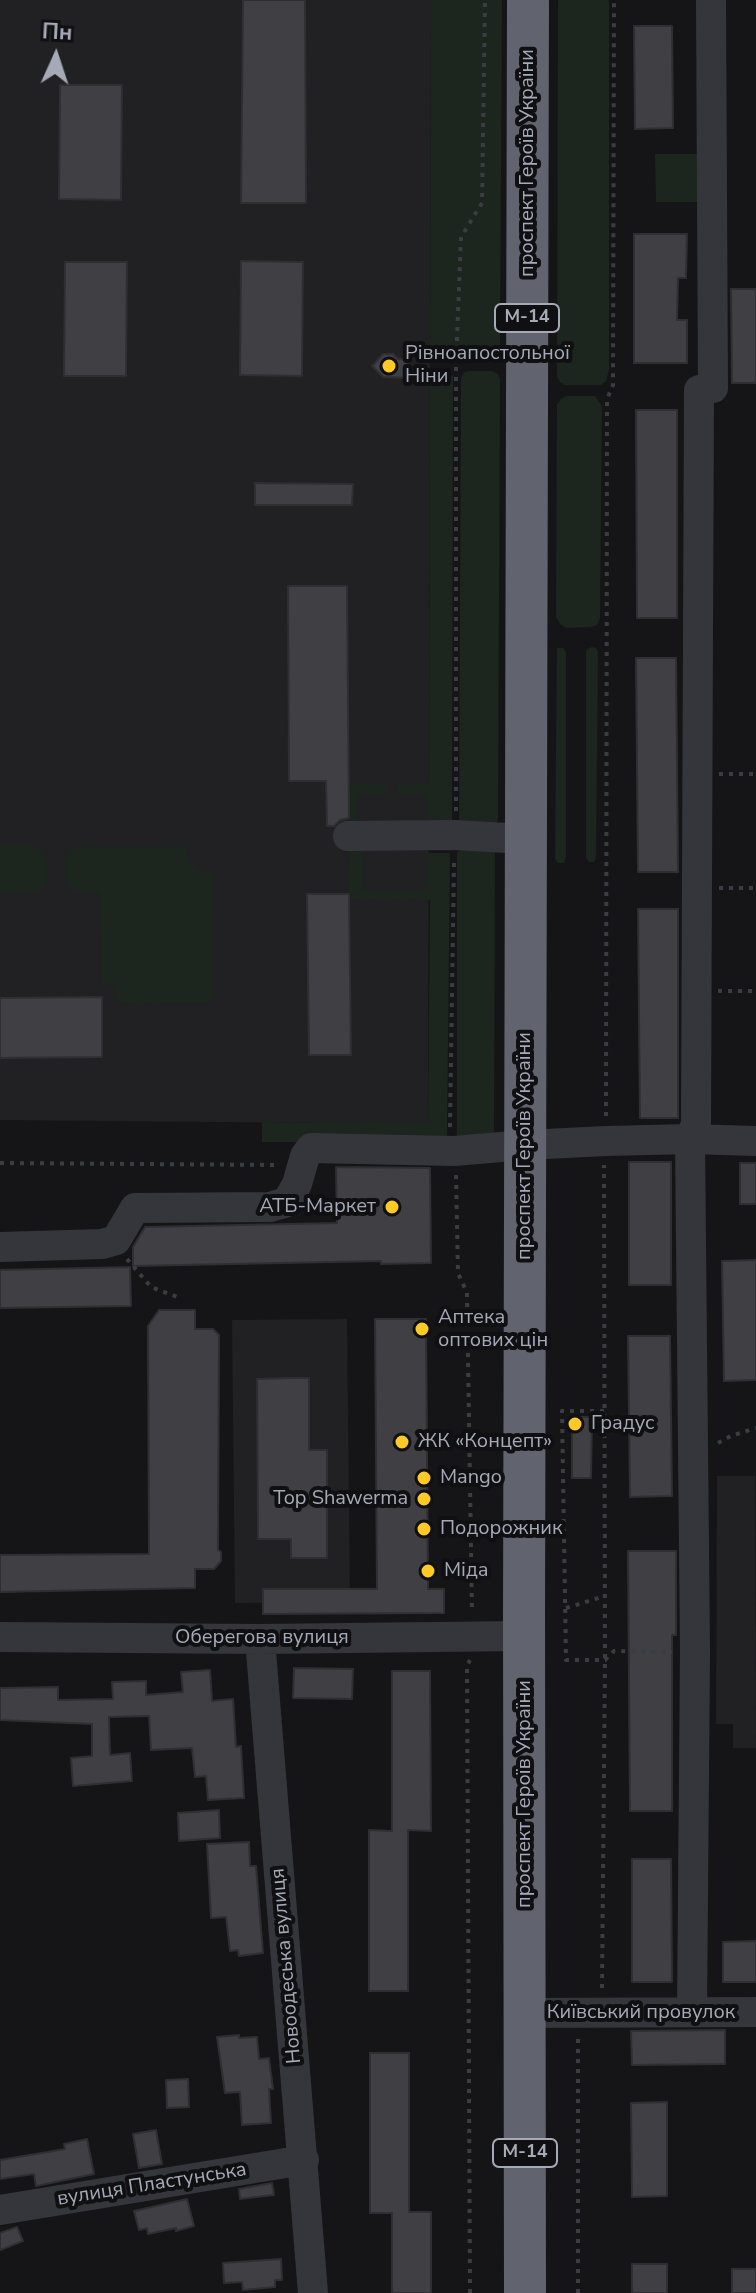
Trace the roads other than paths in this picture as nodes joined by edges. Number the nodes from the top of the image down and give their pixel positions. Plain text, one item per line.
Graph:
1 (528, 0) edge
2 (711, 0) edge
3 (348, 836) dead end
4 (525, 839) junction
5 (690, 1139) junction
6 (756, 1141) edge
7 (525, 1145) junction
8 (0, 1247) edge
9 (524, 1636) junction
10 (0, 1637) edge
11 (260, 1639) junction
12 (692, 2012) junction
13 (756, 2012) edge
14 (525, 2013) junction
15 (304, 2160) junction
16 (0, 2210) edge
17 (313, 2293) edge
18 (525, 2293) edge

1 - 4 highway, проспект Героїв України / М-14
2 - 5 street
3 - 4 street
4 - 7 highway, проспект Героїв України / М-14
5 - 6 street
5 - 7 street
5 - 12 street
7 - 8 street
7 - 9 highway, проспект Героїв України / М-14
9 - 11 street, Оберегова вулиця
9 - 14 highway, проспект Героїв України / М-14
10 - 11 street, Оберегова вулиця
11 - 15 street, Новоодеська вулиця
12 - 13 street, Київський провулок
12 - 14 street, Київський провулок
14 - 18 highway, проспект Героїв України / М-14
15 - 16 street, вулиця Пластунська
15 - 17 street, Новоодеська вулиця

